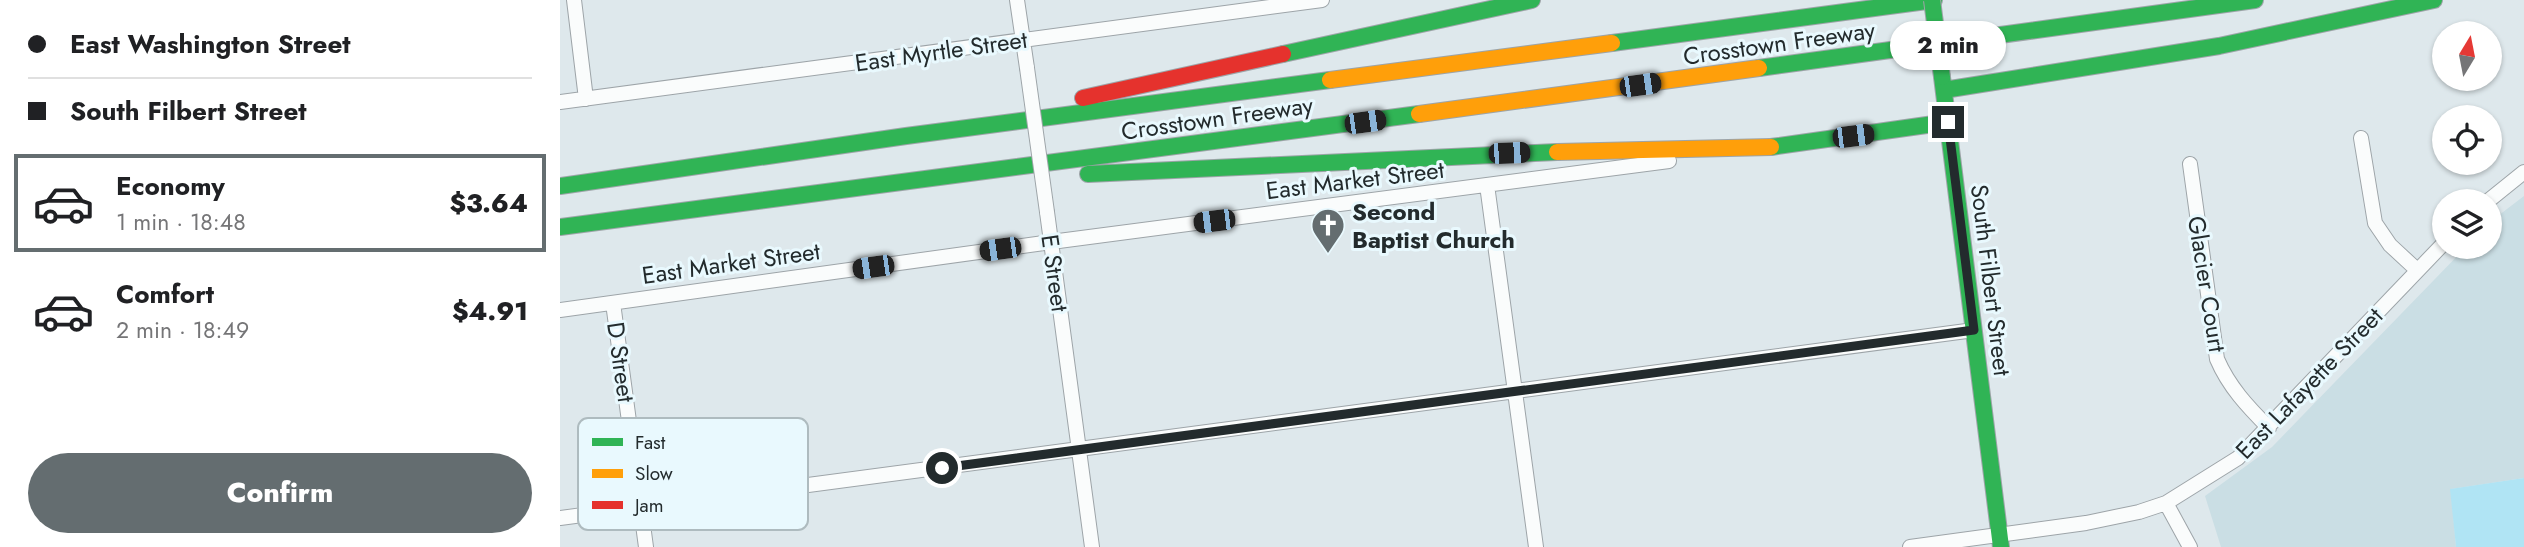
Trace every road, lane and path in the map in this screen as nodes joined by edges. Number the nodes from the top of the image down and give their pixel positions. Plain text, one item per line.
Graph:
1 (574, 0) edge
2 (1017, 0) edge
3 (1322, 0) edge
4 (1532, 0) edge
5 (1933, 0) edge
6 (2255, 0) edge
7 (2434, 0) edge
8 (1023, 40) junction
9 (1943, 84) junction
10 (586, 99) junction
11 (560, 102) edge
12 (1948, 122) junction
13 (906, 136) junction
14 (2361, 138) dead end
15 (1771, 147) junction
16 (2190, 164) dead end
17 (2524, 172) edge
18 (894, 184) junction
19 (560, 186) edge
20 (1487, 186) junction
21 (2502, 190) edge
22 (560, 227) edge
23 (1051, 242) junction
24 (2432, 255) edge
25 (2417, 270) junction
26 (613, 303) junction
27 (560, 310) edge
28 (1974, 330) junction
29 (1515, 391) junction
30 (629, 418) edge
31 (2269, 428) junction
32 (1078, 450) junction
33 (808, 486) edge
34 (2166, 503) junction
35 (578, 516) edge
36 (560, 518) edge
37 (2000, 541) edge
38 (1092, 547) edge
39 (1536, 547) edge
40 (1910, 547) edge
41 (2190, 547) edge

1 - 10 street
2 - 8 street, E Street
3 - 8 street, East Myrtle Street
4 - 13 main road
5 - 9 main road, South Filbert Street, bridge
5 - 13 main road, Crosstown Freeway
6 - 18 main road, Crosstown Freeway
7 - 9 main road
8 - 10 street, East Myrtle Street
8 - 23 street, E Street, bridge
9 - 12 main road, South Filbert Street
10 - 11 street, East Myrtle Street
12 - 15 main road, East Market Street
12 - 28 main road, South Filbert Street
13 - 19 main road, Crosstown Freeway
14 - 25 street
15 - 18 main road
15 - 20 street, East Market Street
16 - 31 street, Glacier Court
17 - 21 street
18 - 22 main road, Crosstown Freeway
20 - 23 street, East Market Street
20 - 29 street
23 - 26 street, East Market Street
23 - 32 street, E Street
24 - 25 street, East Lafayette Street
25 - 31 street, East Lafayette Street
26 - 27 street, East Market Street
26 - 30 street, D Street
28 - 29 street
28 - 37 main road, South Filbert Street
29 - 32 street
29 - 39 street
31 - 34 street, East Lafayette Street
32 - 33 street
32 - 38 street, E Street
34 - 37 street, East Lafayette Street
34 - 41 street
35 - 36 street
37 - 40 street, East Lafayette Street

